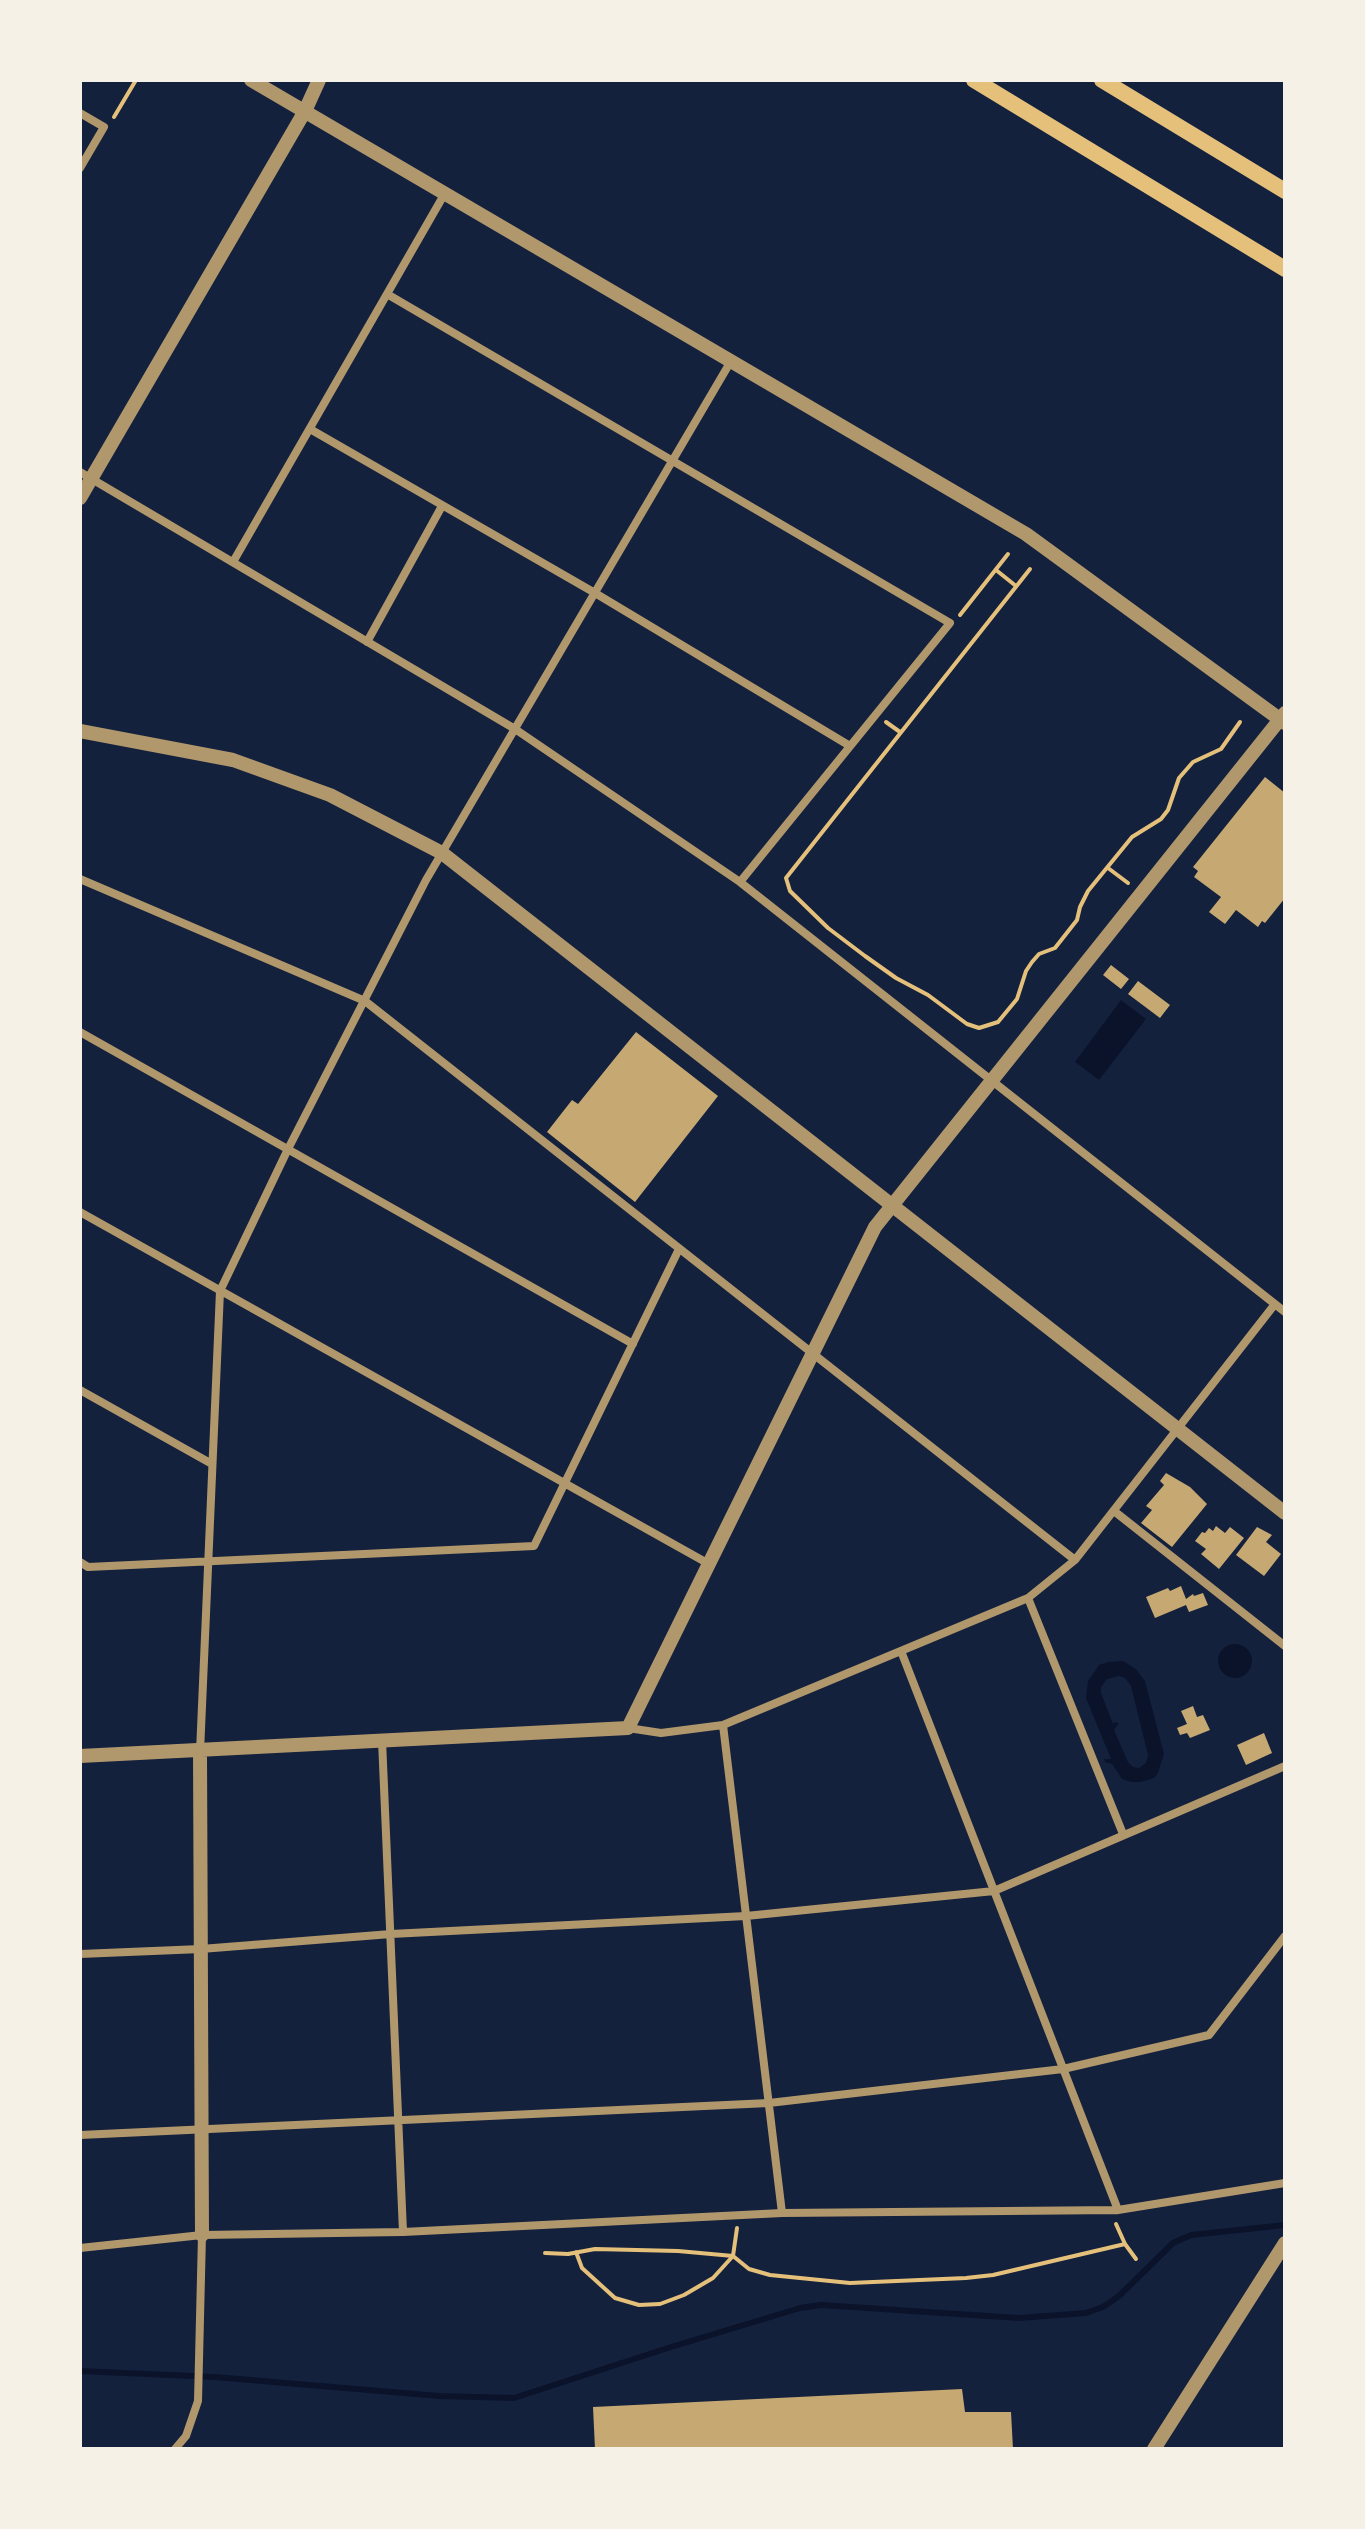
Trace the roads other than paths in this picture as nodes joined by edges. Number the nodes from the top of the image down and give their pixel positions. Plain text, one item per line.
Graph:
1 (251, 80) edge
2 (319, 80) edge
3 (974, 80) edge
4 (1102, 80) edge
5 (305, 111) junction
6 (80, 113) edge
7 (80, 168) edge
8 (1285, 191) edge
9 (445, 193) junction
10 (1285, 269) edge
11 (387, 294) junction
12 (731, 361) junction
13 (310, 429) junction
14 (673, 461) junction
15 (86, 475) edge
16 (80, 498) edge
17 (442, 506) junction
18 (233, 562) junction
19 (595, 593) junction
20 (367, 642) junction
21 (1283, 718) edge
22 (515, 729) junction
23 (80, 731) edge
24 (850, 746) junction
25 (442, 853) junction
26 (80, 879) edge
27 (740, 882) junction
28 (365, 1001) junction
29 (80, 1032) edge
30 (992, 1080) junction
31 (288, 1149) junction
32 (892, 1205) junction
33 (80, 1212) edge
34 (679, 1249) junction
35 (220, 1291) junction
36 (1275, 1304) junction
37 (1285, 1312) edge
38 (633, 1344) junction
39 (812, 1354) junction
40 (80, 1390) edge
41 (1178, 1429) junction
42 (212, 1464) junction
43 (565, 1483) junction
44 (1114, 1511) junction
45 (1285, 1513) edge
46 (1075, 1560) junction
47 (208, 1561) junction
48 (80, 1562) edge
49 (709, 1564) junction
50 (1028, 1598) junction
51 (1285, 1646) edge
52 (901, 1651) junction
53 (723, 1725) junction
54 (628, 1728) junction
55 (382, 1740) junction
56 (200, 1752) junction
57 (80, 1756) edge
58 (1285, 1766) edge
59 (1123, 1834) junction
60 (994, 1891) junction
61 (746, 1916) junction
62 (391, 1934) junction
63 (1285, 1936) edge
64 (201, 1949) junction
65 (80, 1954) edge
66 (1063, 2069) junction
67 (769, 2103) junction
68 (399, 2119) junction
69 (202, 2129) junction
70 (80, 2135) edge
71 (1285, 2183) edge
72 (1118, 2210) junction
73 (782, 2213) junction
74 (403, 2232) junction
75 (202, 2235) junction
76 (1285, 2243) edge
77 (80, 2248) edge
78 (175, 2449) edge
79 (1154, 2449) edge

1 - 5 street
2 - 5 street
3 - 10 main road
4 - 8 main road
5 - 9 street
5 - 15 street
6 - 7 street
9 - 11 street
9 - 12 street
11 - 13 street
11 - 14 street
12 - 14 street
12 - 21 street
13 - 17 street
13 - 18 street
14 - 19 street
14 - 24 street
15 - 16 street
15 - 18 street
17 - 19 street
17 - 20 street
18 - 20 street
19 - 22 street
19 - 24 street
20 - 22 street
21 - 30 street
22 - 25 street
22 - 27 street
23 - 25 street
24 - 27 street
25 - 28 street
25 - 32 street
26 - 28 street
27 - 30 street
28 - 31 street
28 - 34 street
29 - 31 street
30 - 32 street
30 - 36 street
31 - 35 street
31 - 38 street
32 - 39 street
32 - 41 street
33 - 35 street
34 - 38 street
34 - 39 street
35 - 42 street
35 - 43 street
36 - 37 street
36 - 41 street
38 - 43 street
39 - 46 street
39 - 49 street
40 - 42 street
41 - 44 street
41 - 45 street
42 - 47 street
43 - 47 street
43 - 49 street
44 - 46 street
44 - 51 street
46 - 50 street
47 - 48 street
47 - 56 street
49 - 54 street
50 - 52 street
50 - 59 street
52 - 53 street
52 - 60 street
53 - 54 street
53 - 61 street
54 - 55 street
55 - 56 street
55 - 62 street
56 - 57 street
56 - 64 street
58 - 59 street
59 - 60 street
60 - 61 street
60 - 66 street
61 - 62 street
61 - 67 street
62 - 64 street
62 - 68 street
63 - 66 street
64 - 65 street
64 - 69 street
66 - 67 street
66 - 72 street
67 - 68 street
67 - 73 street
68 - 69 street
68 - 74 street
69 - 70 street
69 - 75 street
71 - 72 street
72 - 73 street
73 - 74 street
74 - 75 street
75 - 77 street
75 - 78 street
76 - 79 street

